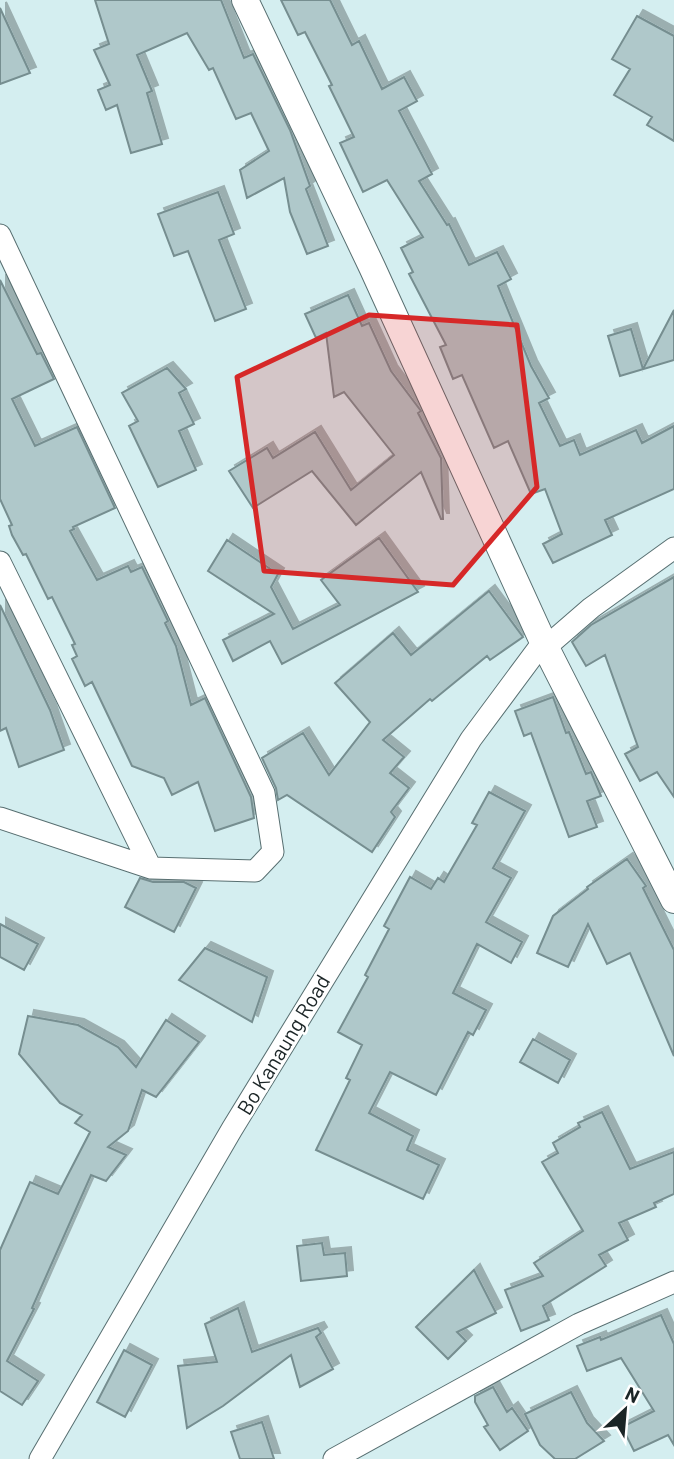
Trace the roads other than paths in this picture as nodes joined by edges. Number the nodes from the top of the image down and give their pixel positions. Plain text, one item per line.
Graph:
1 (245, 0) edge
2 (0, 235) edge
3 (674, 548) edge
4 (0, 562) edge
5 (545, 644) junction
6 (0, 818) edge
7 (151, 868) junction
8 (674, 900) edge
9 (674, 1282) edge
10 (40, 1459) edge
11 (334, 1459) edge

1 - 5 street
2 - 7 street
3 - 5 street, Bo Kanaung Road
4 - 7 street
5 - 8 street
5 - 10 street, Bo Kanaung Road
6 - 7 street
9 - 11 street

